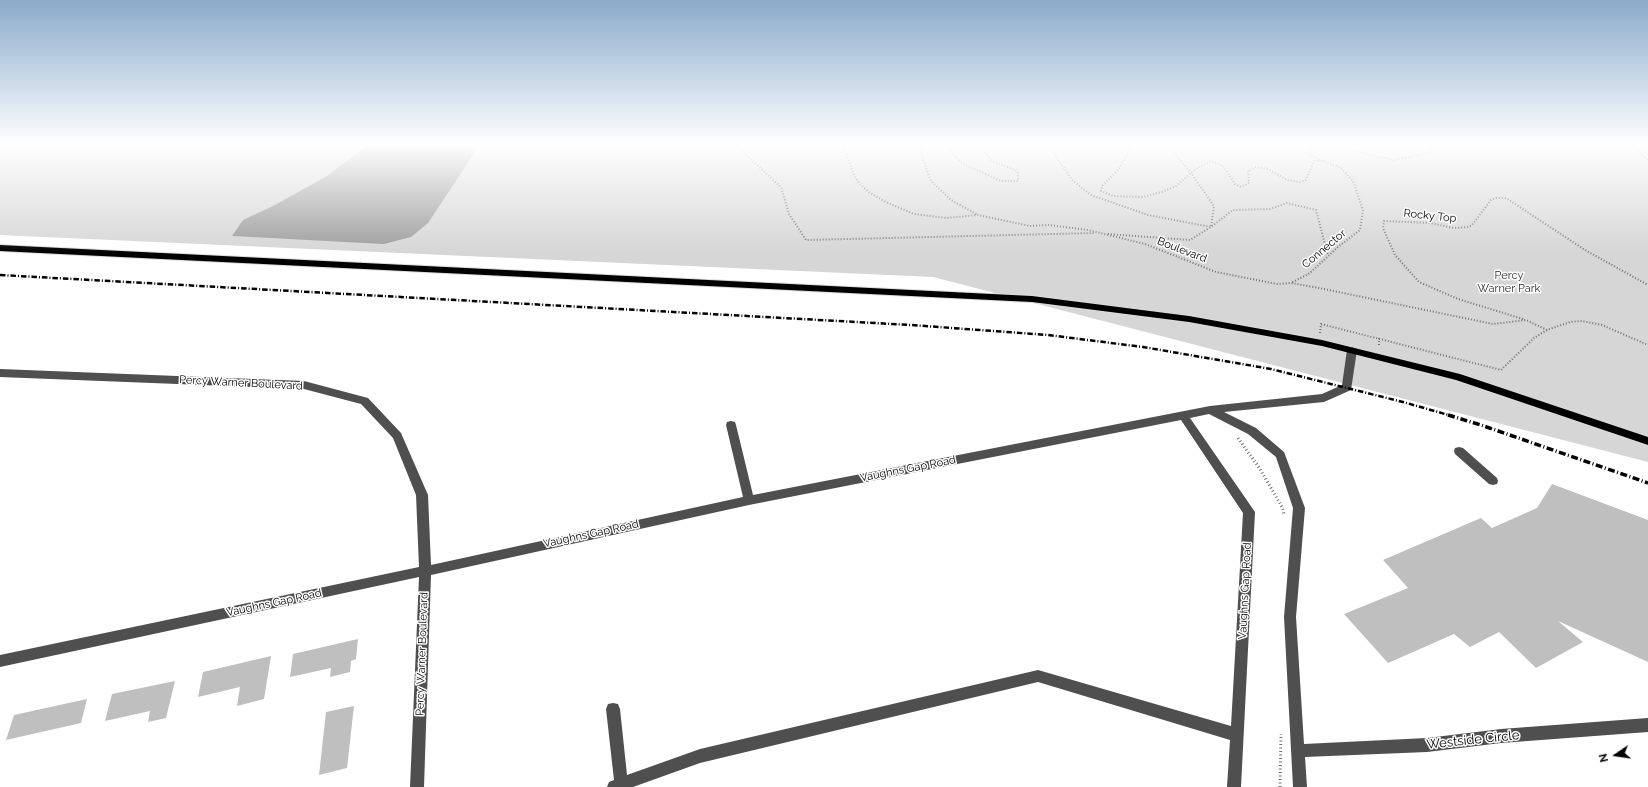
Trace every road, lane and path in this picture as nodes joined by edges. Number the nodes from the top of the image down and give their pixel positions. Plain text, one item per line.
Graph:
1 (773, 180) edge
2 (857, 180) edge
3 (931, 180) edge
4 (998, 180) edge
5 (1018, 180) edge
6 (1072, 180) edge
7 (1108, 180) edge
8 (1183, 180) edge
9 (1196, 180) edge
10 (1232, 180) edge
11 (1249, 180) edge
12 (1287, 180) edge
13 (1306, 180) edge
14 (1352, 180) edge
15 (978, 215) junction
16 (1211, 227) junction
17 (1099, 233) junction
18 (0, 248) edge
19 (1328, 256) junction
20 (1291, 283) junction
21 (1648, 285) edge
22 (1526, 320) junction
23 (1547, 330) junction
24 (1379, 338) junction
25 (1318, 342) junction
26 (1648, 345) edge
27 (1379, 346) dead end
28 (1352, 350) junction
29 (0, 372) edge
30 (1210, 410) junction
31 (1183, 415) junction
32 (731, 424) dead end
33 (1234, 433) dead end
34 (1648, 441) edge
35 (1459, 451) dead end
36 (1492, 481) dead end
37 (749, 500) junction
38 (1286, 520) dead end
39 (425, 571) junction
40 (0, 661) edge
41 (612, 709) dead end
42 (1648, 725) edge
43 (1282, 730) dead end
44 (1237, 735) junction
45 (1298, 751) junction
46 (1300, 784) edge
47 (618, 786) edge
48 (417, 787) edge
49 (1234, 787) edge
50 (1280, 787) edge

1 - 17 path
2 - 15 path, Boulevard
3 - 15 path
4 - 5 path
6 - 16 path
7 - 8 path
9 - 16 path
10 - 11 path
12 - 13 path
14 - 19 path, Connector
15 - 17 path, Boulevard
16 - 17 path
16 - 19 path
17 - 20 path, Boulevard
18 - 25 main road
19 - 20 path, Connector
20 - 22 path, Boulevard
21 - 22 path, Rocky Top
22 - 23 path
23 - 24 path
23 - 26 path
24 - 25 path
24 - 27 path
25 - 28 main road
28 - 30 street, Vaughns Gap Road
28 - 34 main road
29 - 39 street, Percy Warner Boulevard
30 - 31 street, Vaughns Gap Road
30 - 45 street
31 - 37 street, Vaughns Gap Road
31 - 44 street, Vaughns Gap Road
32 - 37 street
33 - 38 path
35 - 36 street
37 - 39 street, Vaughns Gap Road
39 - 40 street, Vaughns Gap Road
39 - 48 street, Percy Warner Boulevard
41 - 47 street
42 - 45 street, Westside Circle
43 - 50 path
44 - 47 street
44 - 49 street, Vaughns Gap Road
45 - 46 street

